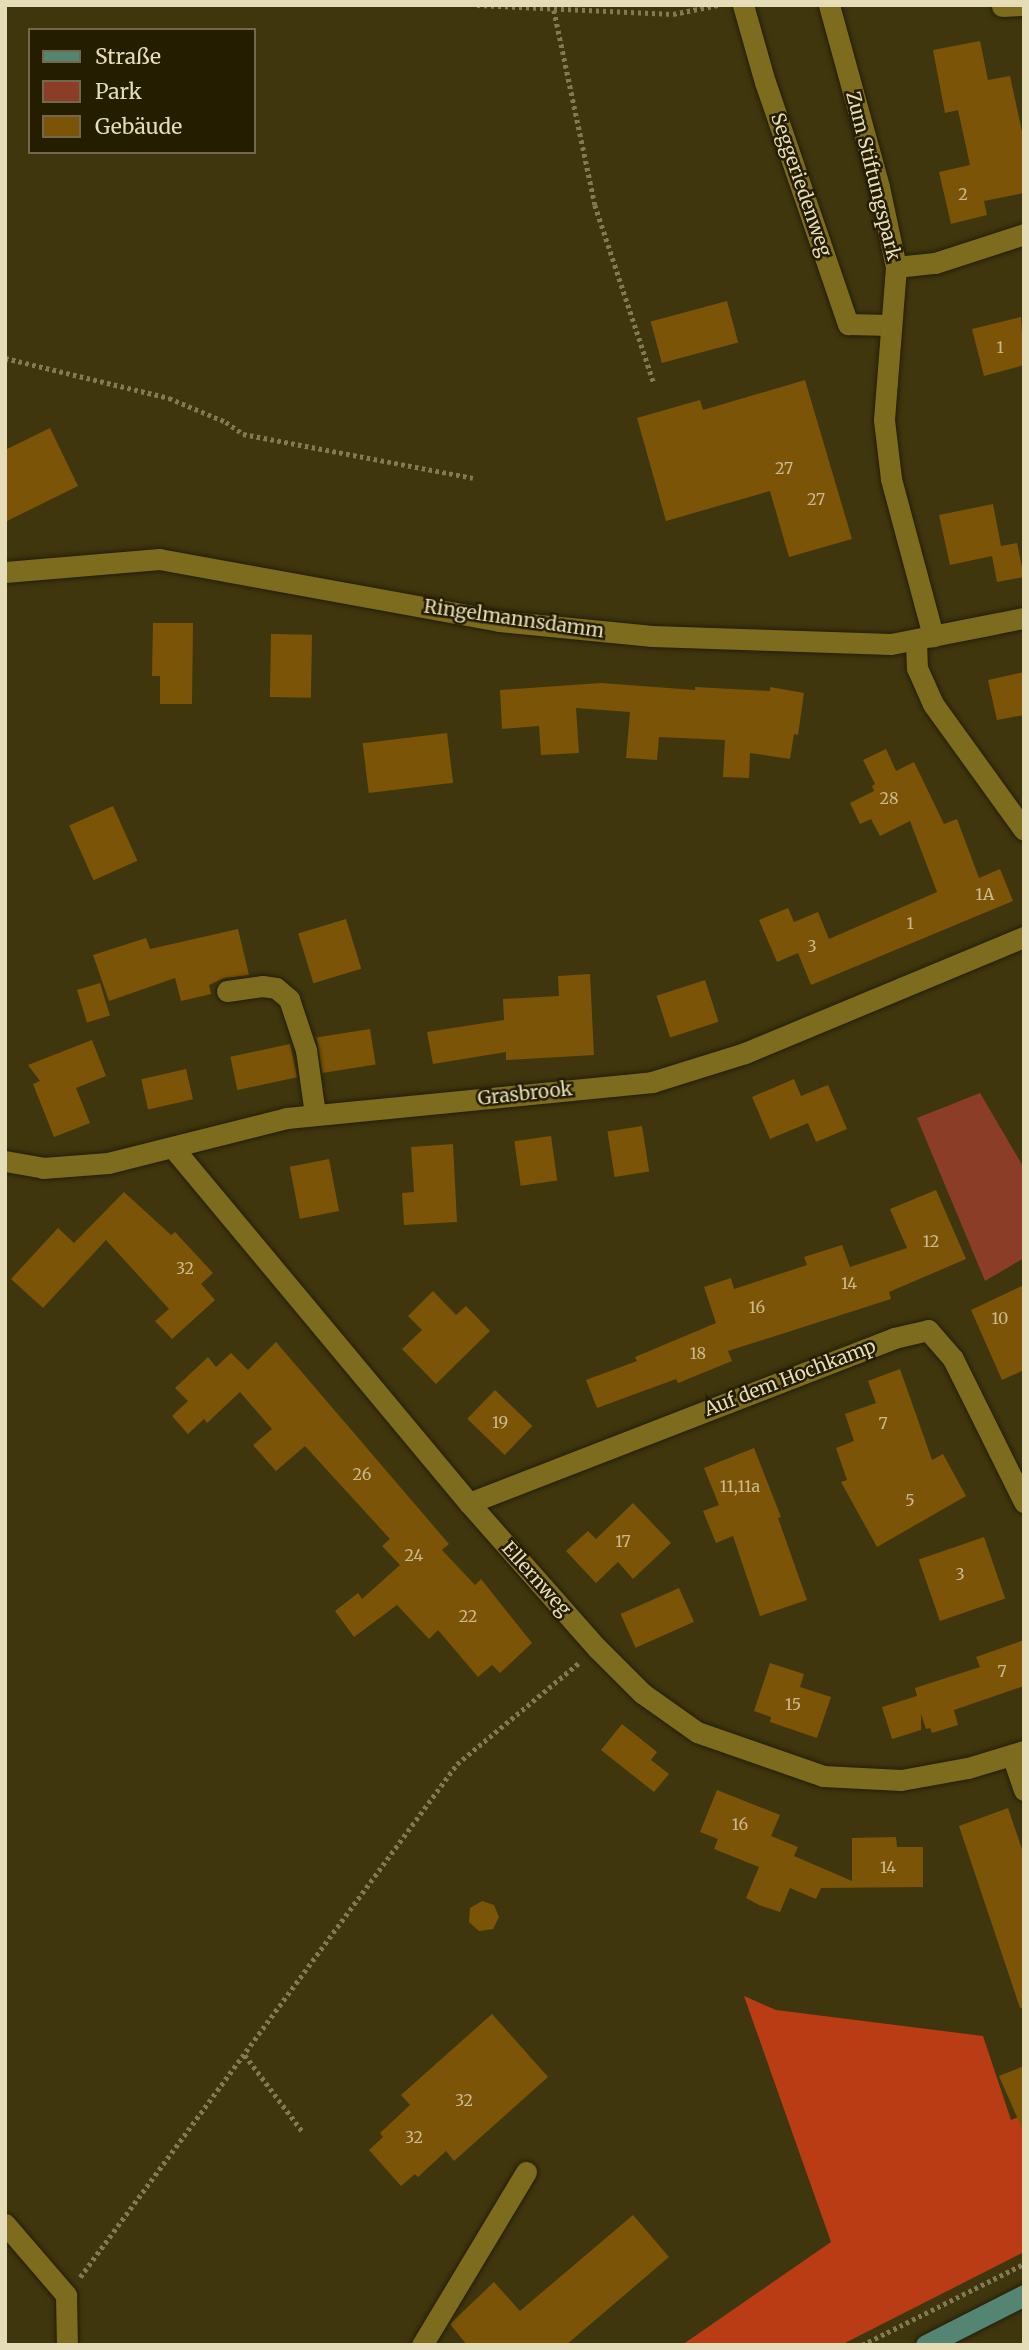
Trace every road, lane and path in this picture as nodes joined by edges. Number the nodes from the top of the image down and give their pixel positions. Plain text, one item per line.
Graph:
1 (477, 5) edge
2 (718, 5) edge
3 (743, 5) edge
4 (829, 5) edge
5 (554, 10) junction
6 (1024, 233) edge
7 (896, 267) junction
8 (890, 325) junction
9 (5, 358) edge
10 (654, 383) dead end
11 (473, 478) dead end
12 (5, 572) edge
13 (1024, 618) edge
14 (925, 638) junction
15 (1024, 830) edge
16 (1024, 937) edge
17 (227, 991) dead end
18 (316, 1114) junction
19 (174, 1149) junction
20 (5, 1161) edge
21 (1024, 1502) edge
22 (469, 1503) junction
23 (597, 1648) junction
24 (1018, 1753) edge
25 (1024, 1790) edge
26 (245, 2055) junction
27 (302, 2130) dead end
28 (526, 2172) dead end
29 (5, 2224) edge
30 (1024, 2264) edge
31 (66, 2295) junction
32 (1024, 2295) edge
33 (67, 2345) edge
34 (422, 2345) edge
35 (862, 2345) edge
36 (926, 2345) edge

1 - 5 path
2 - 5 path
3 - 8 street, Seggeriedenweg
4 - 7 street, Zum Stiftungspark
5 - 10 path
6 - 7 street
7 - 8 street, Zum Stiftungspark
8 - 14 street, Zum Stiftungspark
9 - 11 path
12 - 14 street, Ringelmannsdamm
13 - 14 street, Ringelmannsdamm
14 - 15 street, Zum Stiftungspark
16 - 18 street, Grasbrook
17 - 18 street
18 - 19 street, Grasbrook
19 - 20 street, Grasbrook
19 - 22 street, Ellernweg
21 - 22 street, Auf dem Hochkamp
22 - 23 street, Ellernweg
23 - 24 street, Ellernweg
23 - 26 path
24 - 25 street
26 - 27 path
26 - 31 path
28 - 34 street
29 - 31 street
30 - 35 path
31 - 33 street
32 - 36 main road

